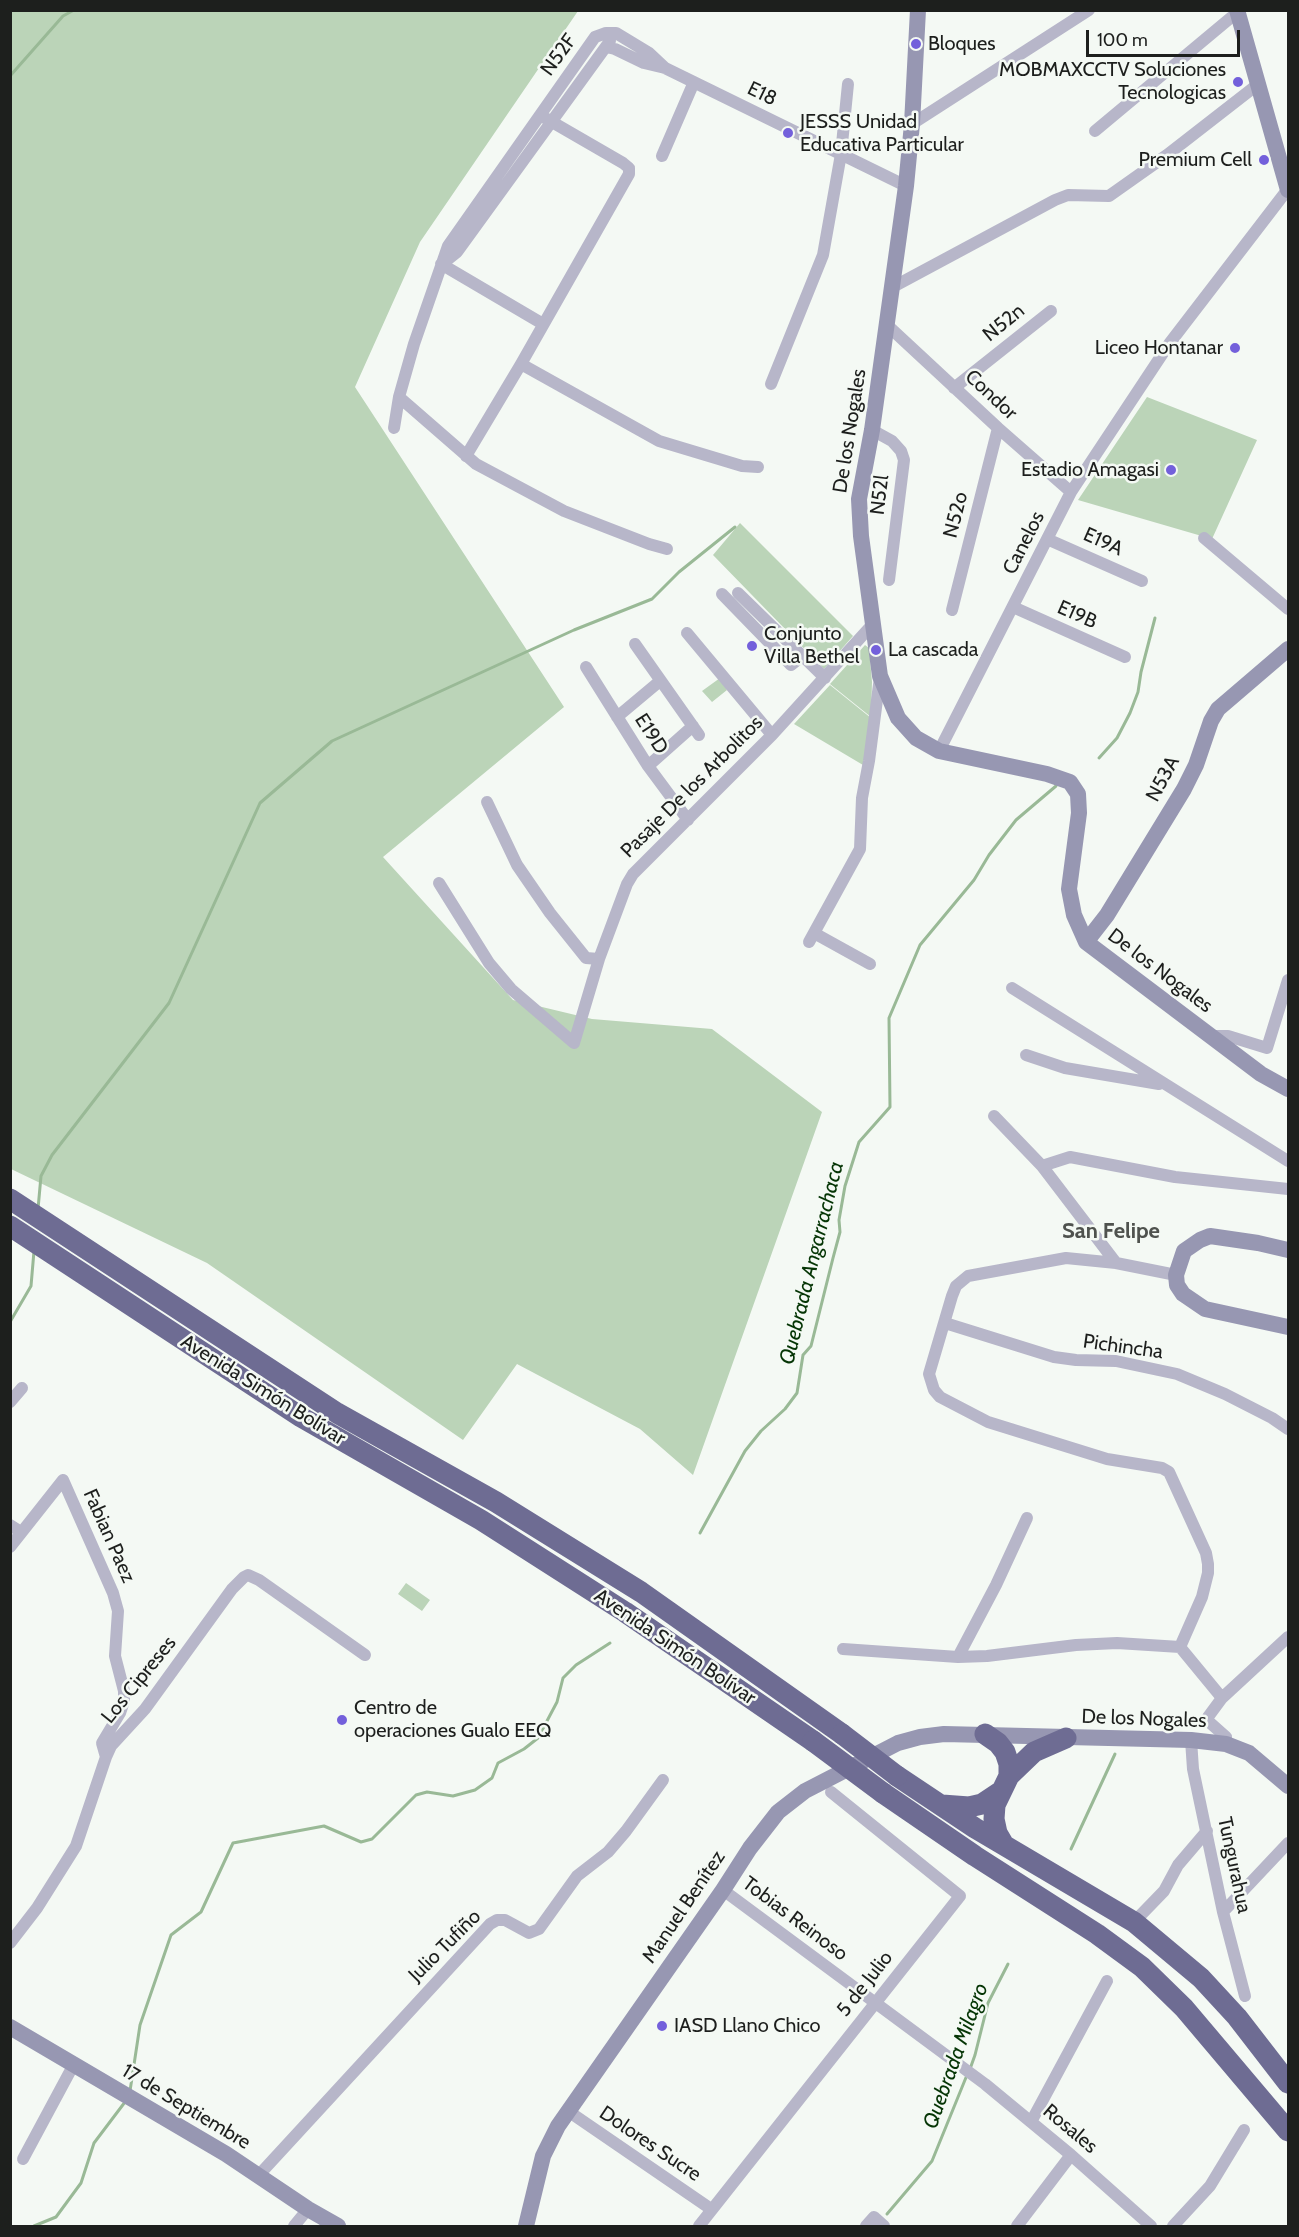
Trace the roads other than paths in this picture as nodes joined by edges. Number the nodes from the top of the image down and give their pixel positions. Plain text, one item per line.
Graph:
1 (918, 10) edge
2 (1089, 10) edge
3 (1238, 11) edge
4 (616, 33) junction
5 (606, 47) junction
6 (665, 68) junction
7 (694, 82) junction
8 (848, 84) dead end
9 (1257, 85) junction
10 (545, 118) junction
11 (912, 124) junction
12 (1095, 131) dead end
13 (841, 154) junction
14 (662, 156) dead end
15 (906, 186) junction
16 (1288, 189) edge
17 (441, 264) junction
18 (891, 288) junction
19 (1051, 311) dead end
20 (543, 324) junction
21 (886, 324) junction
22 (521, 364) junction
23 (771, 384) dead end
24 (954, 388) junction
25 (399, 396) junction
26 (394, 428) dead end
27 (998, 428) junction
28 (872, 430) junction
29 (466, 456) junction
30 (758, 467) dead end
31 (1071, 492) junction
32 (1204, 538) dead end
33 (1047, 539) junction
34 (667, 549) dead end
35 (889, 580) dead end
36 (1142, 581) dead end
37 (738, 593) dead end
38 (722, 594) dead end
39 (1012, 607) junction
40 (1288, 609) edge
41 (952, 610) dead end
42 (872, 625) junction
43 (687, 633) dead end
44 (634, 644) dead end
45 (1288, 650) edge
46 (801, 657) junction
47 (1125, 657) dead end
48 (586, 667) dead end
49 (880, 676) junction
50 (825, 678) junction
51 (660, 681) junction
52 (617, 717) junction
53 (772, 735) junction
54 (939, 751) junction
55 (648, 766) junction
56 (487, 802) dead end
57 (688, 820) junction
58 (439, 883) dead end
59 (1086, 942) junction
60 (599, 959) junction
61 (870, 964) dead end
62 (1288, 980) edge
63 (1012, 988) dead end
64 (1212, 1036) junction
65 (1026, 1055) dead end
66 (1167, 1085) junction
67 (1288, 1089) edge
68 (994, 1116) dead end
69 (1288, 1161) edge
70 (1042, 1166) junction
71 (1288, 1189) edge
72 (10, 1199) edge
73 (19, 1231) edge
74 (1288, 1250) edge
75 (1116, 1263) junction
76 (1176, 1275) junction
77 (945, 1323) junction
78 (1288, 1327) edge
79 (22, 1388) dead end
80 (10, 1402) edge
81 (1288, 1429) edge
82 (1027, 1518) dead end
83 (16, 1529) edge
84 (10, 1547) edge
85 (1288, 1636) edge
86 (1180, 1647) junction
87 (843, 1649) dead end
88 (365, 1655) dead end
89 (958, 1657) junction
90 (1222, 1698) junction
91 (985, 1734) junction
92 (1066, 1738) junction
93 (1191, 1740) junction
94 (1226, 1744) junction
95 (105, 1757) junction
96 (663, 1780) dead end
97 (1004, 1784) junction
98 (1288, 1786) edge
99 (831, 1792) dead end
100 (940, 1805) junction
101 (1207, 1831) junction
102 (1288, 1843) edge
103 (1004, 1845) junction
104 (723, 1890) junction
105 (1223, 1912) junction
106 (1134, 1922) junction
107 (10, 1943) edge
108 (1107, 1981) dead end
109 (1245, 1996) dead end
110 (875, 2003) junction
111 (10, 2027) edge
112 (74, 2064) junction
113 (960, 2066) joint
114 (1288, 2083) edge
115 (568, 2111) junction
116 (1031, 2122) junction
117 (1244, 2130) dead end
118 (1288, 2131) edge
119 (1071, 2155) junction
120 (23, 2159) dead end
121 (258, 2176) junction
122 (308, 2209) junction
123 (711, 2209) junction
124 (870, 2222) edge
125 (294, 2226) edge
126 (338, 2226) edge
127 (526, 2226) edge
128 (699, 2226) edge
129 (884, 2226) edge
130 (1017, 2226) edge
131 (1151, 2226) edge
132 (1173, 2226) edge

1 - 11 street, De los Nogales
2 - 11 street
3 - 9 street
3 - 12 street
4 - 5 street
4 - 6 street
4 - 10 street, N52F
5 - 6 street, N52F
5 - 10 street, N52F
6 - 7 street, E18
7 - 13 street, E18
7 - 14 street
8 - 13 street
9 - 16 street
9 - 18 street
10 - 17 street, N52F
10 - 20 street
11 - 15 street, De los Nogales
13 - 15 street, E18
13 - 23 street
15 - 18 street, De los Nogales
16 - 31 street, Canelos
17 - 20 street
17 - 25 street, N52F
18 - 21 street, De los Nogales
19 - 24 street, N52n
20 - 22 street
21 - 24 street, Condor
21 - 28 street, De los Nogales
22 - 29 street
22 - 30 street
24 - 27 street, Condor
25 - 26 street, N52F
25 - 29 street
27 - 31 street, Condor
27 - 41 street, N52o
28 - 35 street, N52l
28 - 42 street, De los Nogales
29 - 34 street
31 - 33 street, Canelos
32 - 40 street
33 - 36 street, E19A
33 - 39 street, Canelos
37 - 46 street
38 - 46 street
39 - 47 street, E19B
39 - 54 street, Canelos
42 - 49 street, De los Nogales
42 - 50 street, Pasaje De los Arbolitos
43 - 53 street
44 - 51 street
45 - 59 street, N53A
46 - 50 street
48 - 52 street, E19D
49 - 54 street, De los Nogales
49 - 61 street
50 - 53 street, Pasaje De los Arbolitos
51 - 52 street
51 - 55 street
52 - 55 street, E19D
53 - 57 street, Pasaje De los Arbolitos
54 - 59 street, De los Nogales
55 - 57 street, E19D
56 - 60 street
57 - 60 street, Pasaje De los Arbolitos
58 - 60 street, Pasaje De los Arbolitos
59 - 64 street, De los Nogales
62 - 64 street
63 - 66 street
64 - 67 street, De los Nogales
65 - 66 street
66 - 69 street
68 - 70 street
70 - 71 street
70 - 75 street
72 - 100 highway, Avenida Simón Bolívar, bridge
73 - 118 highway, Avenida Simón Bolívar, bridge
74 - 76 street
75 - 76 street
75 - 77 street
76 - 78 street
77 - 81 street, Pichincha
77 - 86 street
79 - 80 street
82 - 89 street
83 - 84 street, Fabian Paez
83 - 95 street, Fabian Paez
85 - 90 street
86 - 89 street
86 - 90 street
87 - 89 street
88 - 95 street, Los Cipreses
90 - 94 street
91 - 92 street, De los Nogales
91 - 97 highway
91 - 104 street, Manuel Benítez
92 - 93 street, De los Nogales
92 - 97 highway
93 - 94 street, De los Nogales
93 - 101 street, Tungurahua
94 - 98 street, De los Nogales
95 - 107 street, Los Cipreses
96 - 121 street, Julio Tufiño
97 - 100 highway
97 - 103 highway
99 - 110 street, 5 de Julio
100 - 103 highway, Avenida Simón Bolívar
101 - 105 street, Tungurahua
101 - 106 street
102 - 105 street
103 - 106 highway, Avenida Simón Bolívar
104 - 110 street, Tobias Reinoso
104 - 115 street, Manuel Benítez
105 - 109 street, Tungurahua
106 - 114 highway, Avenida Simón Bolívar
108 - 116 street
110 - 113 street, Tobias Reinoso
110 - 123 street, 5 de Julio
111 - 112 street, 17 de Septiembre
112 - 120 street
112 - 121 street, 17 de Septiembre
113 - 116 street, Rosales
115 - 123 street, Dolores Sucre
115 - 127 street, Manuel Benítez
116 - 119 street, Rosales
117 - 132 street
119 - 130 street
119 - 131 street, Rosales
121 - 122 street, 17 de Septiembre
122 - 125 street
122 - 126 street, 17 de Septiembre
123 - 128 street, 5 de Julio
124 - 129 street

